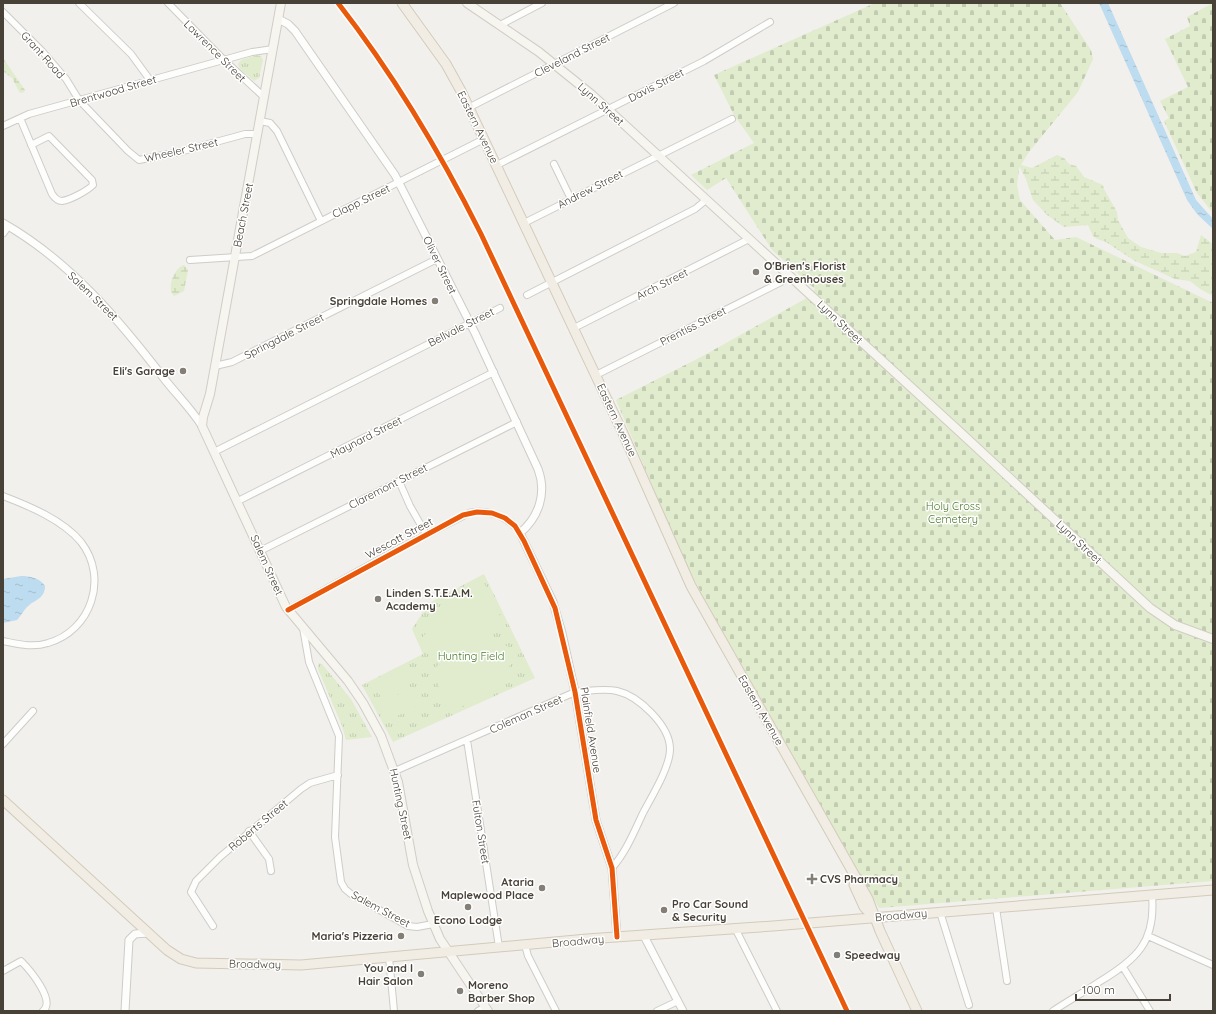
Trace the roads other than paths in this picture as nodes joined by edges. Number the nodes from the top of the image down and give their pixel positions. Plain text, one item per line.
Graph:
1 (79, 3) edge
2 (168, 3) edge
3 (281, 3) edge
4 (403, 3) edge
5 (467, 3) edge
6 (542, 3) edge
7 (674, 3) edge
8 (3, 12) edge
9 (278, 19) junction
10 (770, 22) dead end
11 (500, 25) junction
12 (273, 49) junction
13 (224, 60) junction
14 (554, 64) junction
15 (150, 80) junction
16 (264, 98) junction
17 (80, 101) junction
18 (470, 108) junction
19 (608, 109) junction
20 (20, 118) junction
21 (732, 119) dead end
22 (260, 121) junction
23 (3, 126) edge
24 (257, 134) junction
25 (484, 139) junction
26 (31, 145) junction
27 (657, 155) junction
28 (554, 164) dead end
29 (497, 165) junction
30 (399, 183) junction
31 (571, 199) junction
32 (706, 200) junction
33 (322, 221) junction
34 (524, 223) junction
35 (5, 224) edge
36 (3, 233) edge
37 (749, 239) junction
38 (235, 257) junction
39 (437, 259) junction
40 (190, 260) dead end
41 (789, 276) junction
42 (553, 282) junction
43 (527, 295) dead end
44 (500, 308) dead end
45 (470, 323) junction
46 (574, 328) junction
47 (215, 366) junction
48 (494, 372) junction
49 (596, 375) junction
50 (517, 422) junction
51 (202, 426) junction
52 (214, 452) junction
53 (399, 481) junction
54 (3, 496) edge
55 (238, 501) junction
56 (520, 532) junction
57 (426, 534) junction
58 (260, 551) junction
59 (288, 610) junction
60 (303, 628) junction
61 (1213, 639) edge
62 (3, 641) edge
63 (575, 692) junction
64 (33, 711) dead end
65 (467, 740) junction
66 (3, 744) edge
67 (395, 771) junction
68 (338, 775) junction
69 (3, 800) edge
70 (249, 831) junction
71 (612, 868) junction
72 (271, 871) dead end
73 (1213, 890) edge
74 (1152, 895) junction
75 (996, 908) junction
76 (940, 912) junction
77 (874, 918) junction
78 (433, 924) junction
79 (213, 926) dead end
80 (735, 928) junction
81 (148, 933) junction
82 (644, 936) junction
83 (1148, 936) junction
84 (617, 938) junction
85 (525, 945) junction
86 (499, 947) junction
87 (448, 952) junction
88 (389, 957) junction
89 (1213, 965) edge
90 (1123, 967) junction
91 (3, 971) edge
92 (1006, 981) dead end
93 (678, 1001) junction
94 (969, 1005) dead end
95 (45, 1009) edge
96 (484, 1010) edge
97 (125, 1011) edge
98 (394, 1011) edge
99 (556, 1011) edge
100 (657, 1011) edge
101 (683, 1011) edge
102 (777, 1011) edge
103 (917, 1011) edge
104 (1053, 1011) edge
105 (1150, 1011) edge

1 - 15 street
2 - 13 street, Lawrence Street
3 - 9 main road, Beach Street
4 - 18 main road, Eastern Avenue
5 - 11 main road, Lynn Street
6 - 11 street
7 - 14 street, Cleveland Street
8 - 17 street, Grant Road
9 - 12 main road, Beach Street
9 - 30 street, Oliver Street
10 - 19 street, Davis Street
11 - 14 main road, Lynn Street
12 - 13 street, Brentwood Street
12 - 16 main road, Beach Street
13 - 15 street, Brentwood Street
13 - 16 street, Lawrence Street
14 - 18 street, Cleveland Street
14 - 19 main road, Lynn Street
15 - 17 street, Brentwood Street
16 - 22 main road, Beach Street
17 - 20 street, Brentwood Street
17 - 24 street, Wheeler Street
18 - 25 main road, Eastern Avenue
19 - 27 main road, Lynn Street
19 - 29 street, Davis Street
20 - 23 street, Brentwood Street
20 - 26 street
21 - 27 street, Andrew Street
22 - 24 main road, Beach Street
22 - 33 street
24 - 38 main road, Beach Street
25 - 29 main road, Eastern Avenue
25 - 30 street, Clapp Street
26 - 26 street
27 - 31 street, Andrew Street
27 - 32 main road, Lynn Street
28 - 31 street
29 - 34 main road, Eastern Avenue
30 - 33 street, Clapp Street
30 - 39 street, Oliver Street
31 - 34 street, Andrew Street
32 - 37 main road, Lynn Street
32 - 42 street
33 - 38 street, Clapp Street
34 - 42 main road, Eastern Avenue
35 - 36 street
35 - 51 street, Salem Street
37 - 41 main road, Lynn Street
37 - 46 street, Arch Street
38 - 40 street, Clapp Street
38 - 47 main road, Beach Street
39 - 45 street, Oliver Street
39 - 47 street, Springdale Street
41 - 49 street, Prentiss Street
41 - 61 main road, Lynn Street
42 - 43 street
42 - 46 main road, Eastern Avenue
44 - 45 street, Bellvale Street
45 - 48 street, Oliver Street
45 - 52 street, Bellvale Street
46 - 49 main road, Eastern Avenue
47 - 51 main road, Beach Street
48 - 50 street, Oliver Street
48 - 55 street, Maynard Street
49 - 77 main road, Eastern Avenue
50 - 53 street, Claremont Street
50 - 56 street, Oliver Street
51 - 52 main road, Salem Street
52 - 55 main road, Salem Street
53 - 57 street
53 - 58 street, Claremont Street
54 - 62 street
55 - 58 main road, Salem Street
56 - 57 street, Wescott Street
56 - 63 street, Plainfield Avenue
57 - 59 street, Wescott Street
58 - 59 main road, Salem Street
59 - 60 main road, Salem Street
60 - 67 main road, Hunting Street
60 - 68 street, Salem Street
63 - 65 street, Coleman Street
63 - 71 street, Plainfield Avenue
63 - 71 street, Coleman Street
64 - 66 street
65 - 67 street, Coleman Street
65 - 86 street, Fulton Street
67 - 78 main road, Hunting Street
68 - 70 street, Roberts Street
68 - 78 street, Salem Street
69 - 81 main road, Broadway
70 - 72 street
70 - 79 street, Roberts Street
71 - 84 street, Plainfield Avenue
73 - 74 main road, Broadway
74 - 75 main road, Broadway
74 - 83 street
75 - 76 main road, Broadway
75 - 92 street
76 - 77 main road, Broadway
76 - 94 street
77 - 80 main road, Broadway
77 - 103 main road, Eastern Avenue
78 - 87 main road, Hunting Street
80 - 82 main road, Broadway
80 - 102 street
81 - 88 main road, Broadway
81 - 97 street
82 - 84 main road, Broadway
82 - 93 street
83 - 89 street
83 - 90 street
84 - 85 main road, Broadway
85 - 86 main road, Broadway
85 - 99 street
86 - 87 main road, Broadway
87 - 88 main road, Broadway
87 - 96 main road
88 - 98 street
90 - 104 street
90 - 105 street
91 - 95 street
93 - 100 street
93 - 101 street

